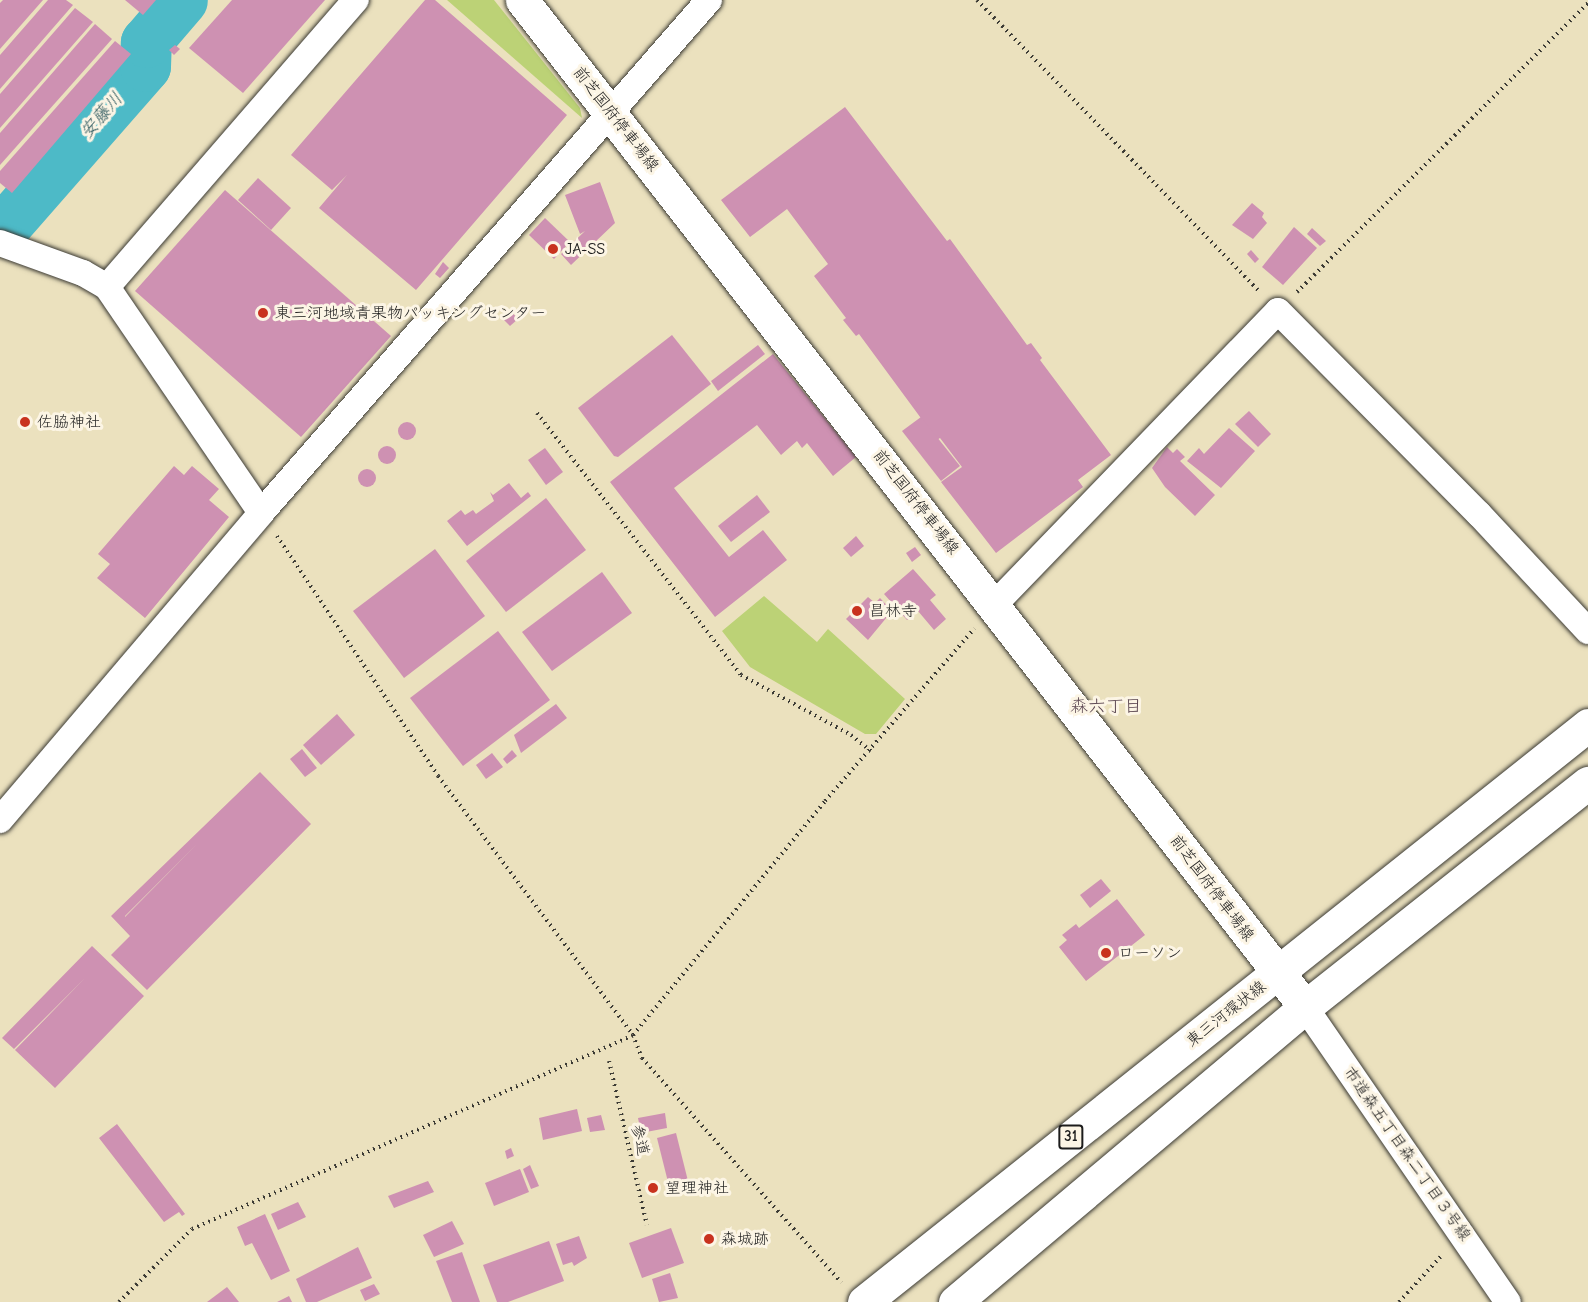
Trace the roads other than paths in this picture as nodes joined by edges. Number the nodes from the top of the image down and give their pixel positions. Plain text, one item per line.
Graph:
1 (356, 0) edge
2 (522, 0) edge
3 (709, 0) edge
4 (611, 112) junction
5 (0, 243) edge
6 (107, 287) junction
7 (261, 513) junction
8 (995, 604) junction
9 (1588, 631) edge
10 (1588, 725) edge
11 (1588, 783) edge
12 (0, 820) edge
13 (1278, 973) junction
14 (1305, 1007) junction
15 (855, 1295) edge
16 (955, 1302) edge
17 (1508, 1302) edge

1 - 6 street
2 - 4 main road, 前芝国府停車場線
3 - 4 street
4 - 7 street
4 - 8 main road, 前芝国府停車場線
5 - 6 street
6 - 7 street
7 - 12 street
8 - 9 street
8 - 13 main road, 前芝国府停車場線
10 - 13 main road, 東三河環状線 / 31
11 - 14 main road
13 - 14 main road, 前芝国府停車場線
13 - 15 main road, 東三河環状線 / 31
14 - 16 main road
14 - 17 street, 市道森五丁目森二丁目３号線

